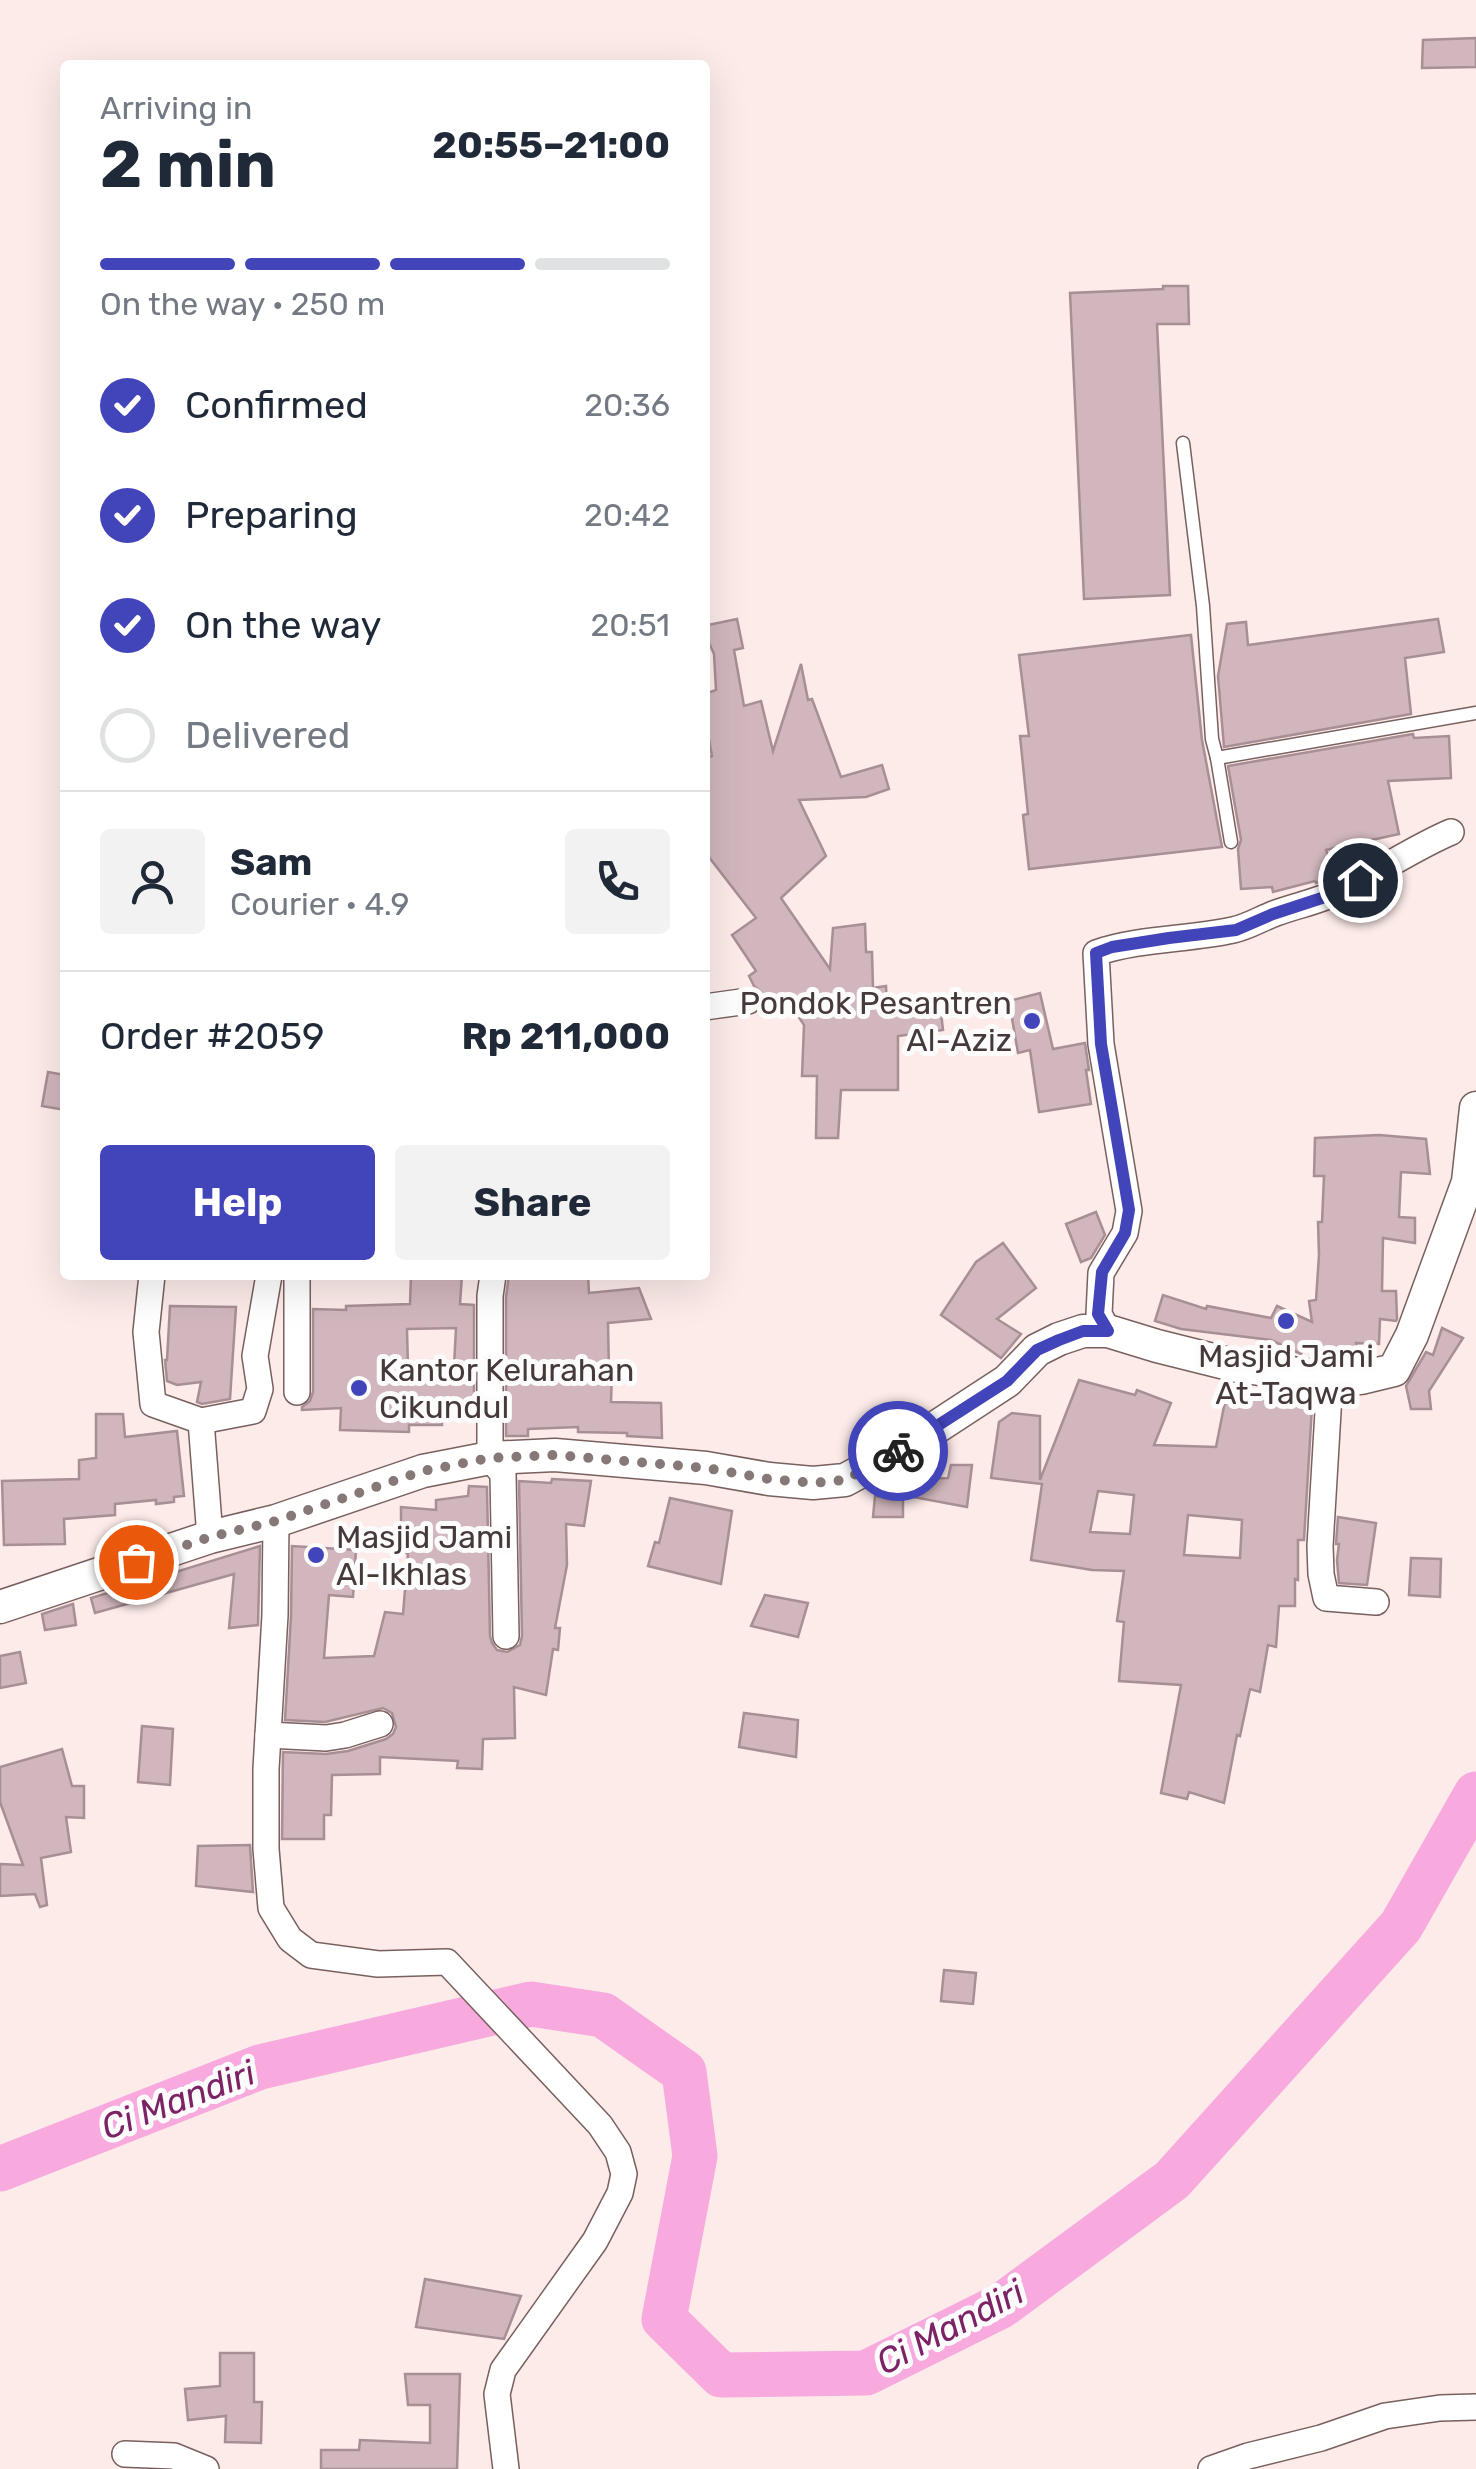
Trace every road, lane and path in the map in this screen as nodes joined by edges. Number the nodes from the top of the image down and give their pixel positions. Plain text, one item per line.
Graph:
1 (1183, 444) dead end
2 (1476, 713) edge
3 (1217, 758) junction
4 (1451, 832) dead end
5 (1230, 842) dead end
6 (748, 1001) dead end
7 (710, 1005) edge
8 (1476, 1108) edge
9 (151, 1280) edge
10 (269, 1280) edge
11 (297, 1280) edge
12 (492, 1280) edge
13 (1108, 1331) junction
14 (1330, 1378) junction
15 (297, 1392) dead end
16 (201, 1420) junction
17 (490, 1458) junction
18 (276, 1521) junction
19 (210, 1537) junction
20 (1376, 1602) dead end
21 (0, 1607) edge
22 (506, 1636) dead end
23 (380, 1724) dead end
24 (268, 1735) junction
25 (1476, 2407) edge
26 (126, 2454) dead end
27 (206, 2469) edge
28 (506, 2469) edge
29 (1211, 2469) edge

1 - 3 lane
2 - 3 lane
3 - 5 lane
4 - 13 street
6 - 7 street
8 - 14 street
9 - 16 street
10 - 16 street
11 - 15 street
12 - 17 street
13 - 14 street
13 - 17 street
14 - 20 street
16 - 19 street
17 - 18 street
17 - 22 street
18 - 19 street
18 - 24 street
19 - 21 street
23 - 24 street
24 - 28 street
25 - 29 street
26 - 27 street

